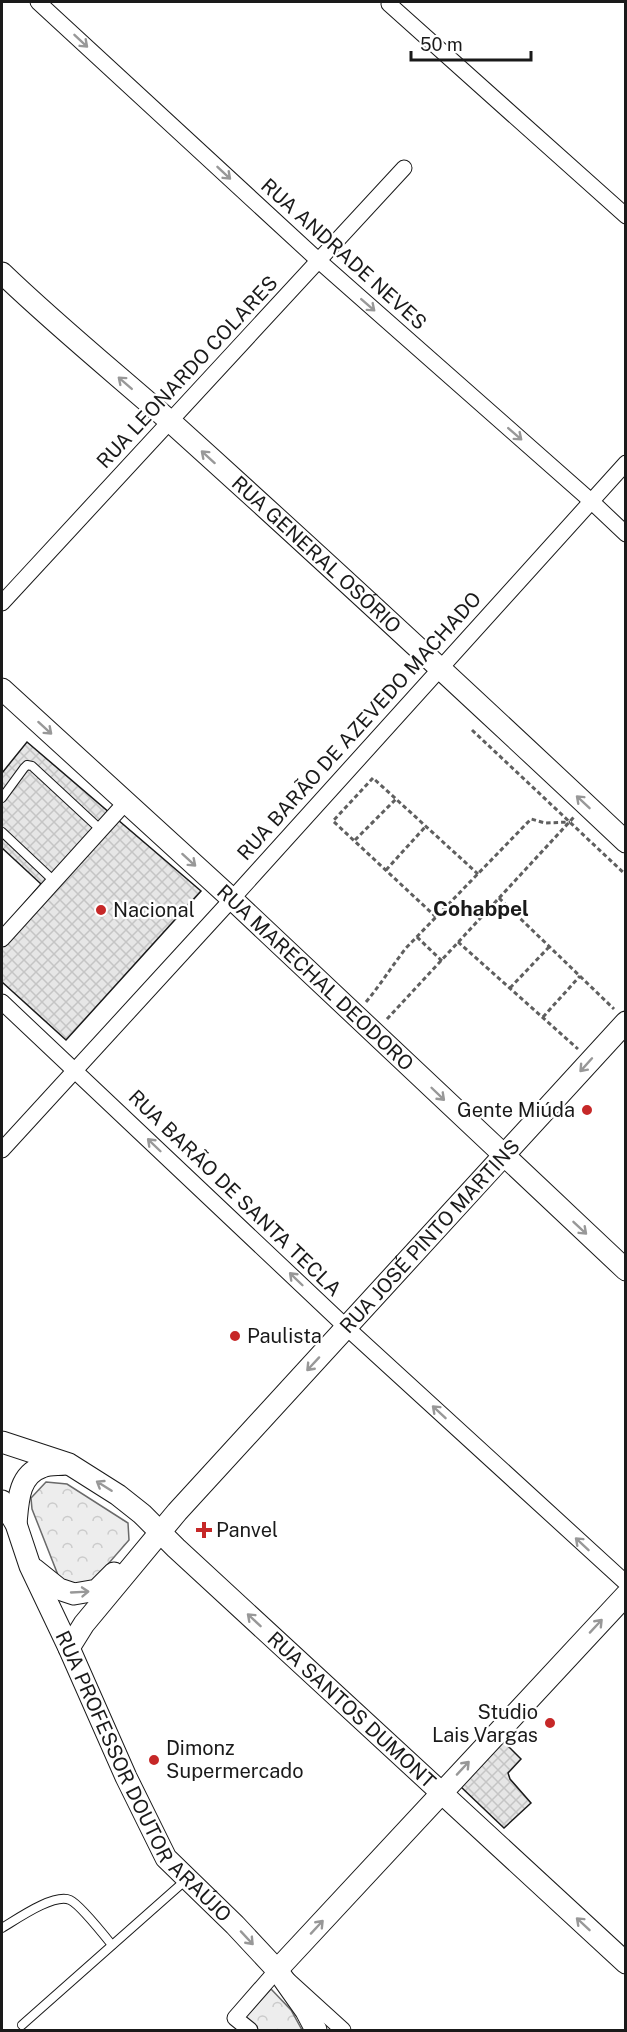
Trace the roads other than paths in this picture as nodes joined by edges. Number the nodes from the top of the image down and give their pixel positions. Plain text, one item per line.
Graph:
1 (38, 2) edge
2 (389, 4) dead end
3 (404, 168) dead end
4 (626, 216) edge
5 (319, 261) junction
6 (2, 273) edge
7 (170, 422) junction
8 (626, 463) edge
9 (591, 501) junction
10 (626, 534) edge
11 (2, 603) edge
12 (441, 668) junction
13 (2, 689) edge
14 (2, 798) edge
15 (126, 802) junction
16 (101, 830) junction
17 (2, 832) edge
18 (626, 843) edge
19 (54, 881) junction
20 (232, 899) junction
21 (2, 939) edge
22 (2, 1002) edge
23 (621, 1016) edge
24 (76, 1071) junction
25 (2, 1150) edge
26 (503, 1156) junction
27 (626, 1270) edge
28 (346, 1328) junction
29 (2, 1442) edge
30 (69, 1464) junction
31 (2, 1501) edge
32 (140, 1512) junction
33 (177, 1512) junction
34 (16, 1524) junction
35 (160, 1532) junction
36 (30, 1566) junction
37 (626, 1583) edge
38 (626, 1594) edge
39 (69, 1648) junction
40 (440, 1792) junction
41 (187, 1878) junction
42 (2, 1928) edge
43 (112, 1945) junction
44 (626, 1963) edge
45 (277, 1970) junction
46 (22, 2025) dead end
47 (250, 2031) edge
48 (316, 2031) edge
49 (343, 2031) edge

1 -> 5 street, RUA ANDRADE NEVES
2 - 4 street
3 - 5 street, RUA LEONARDO COLARES
5 - 7 street, RUA LEONARDO COLARES
5 -> 9 street, RUA ANDRADE NEVES
7 -> 6 street, RUA GENERAL OSÓRIO
7 - 11 street, RUA LEONARDO COLARES
12 -> 7 street, RUA GENERAL OSÓRIO
8 - 9 street, RUA BARÃO DE AZEVEDO MACHADO
9 - 10 street, RUA ANDRADE NEVES
9 - 12 street, RUA BARÃO DE AZEVEDO MACHADO
18 -> 12 street, RUA GENERAL OSÓRIO
12 - 20 street, RUA BARÃO DE AZEVEDO MACHADO
13 -> 15 street, RUA MARECHAL DEODORO
14 - 16 lane
15 - 16 street
15 -> 20 street, RUA MARECHAL DEODORO
16 - 19 street
17 - 19 lane
19 - 21 street
20 - 24 street, RUA BARÃO DE AZEVEDO MACHADO
20 -> 26 street, RUA MARECHAL DEODORO
22 - 24 street, RUA BARÃO DE SANTA TECLA
23 -> 26 street, RUA JOSÉ PINTO MARTINS
24 - 25 street, RUA BARÃO DE AZEVEDO MACHADO
28 -> 24 street, RUA BARÃO DE SANTA TECLA
26 -> 27 street, RUA MARECHAL DEODORO
26 - 28 street, RUA JOSÉ PINTO MARTINS
28 -> 33 street, RUA JOSÉ PINTO MARTINS
37 -> 28 street, RUA BARÃO DE SANTA TECLA
29 - 30 street, RUA SANTOS DUMONT
32 -> 30 street, RUA SANTOS DUMONT
30 - 34 street
31 - 34 street
32 - 33 street
32 - 35 street, RUA SANTOS DUMONT
36 -> 32 street
33 - 35 street, RUA JOSÉ PINTO MARTINS
34 - 36 street
35 - 39 street, RUA JOSÉ PINTO MARTINS
40 -> 35 street, RUA SANTOS DUMONT
36 - 39 street, RUA PROFESSOR DOUTOR ARAÚJO
40 -> 38 street
39 - 41 street, RUA PROFESSOR DOUTOR ARAÚJO
44 -> 40 street, RUA SANTOS DUMONT
45 -> 40 street
41 - 43 lane
41 -> 45 street, RUA PROFESSOR DOUTOR ARAÚJO
42 - 43 lane
43 - 46 lane
45 - 47 street
45 - 48 street, RUA PROFESSOR DOUTOR ARAÚJO
45 - 49 street, RUA PROFESSOR DOUTOR ARAÚJO

